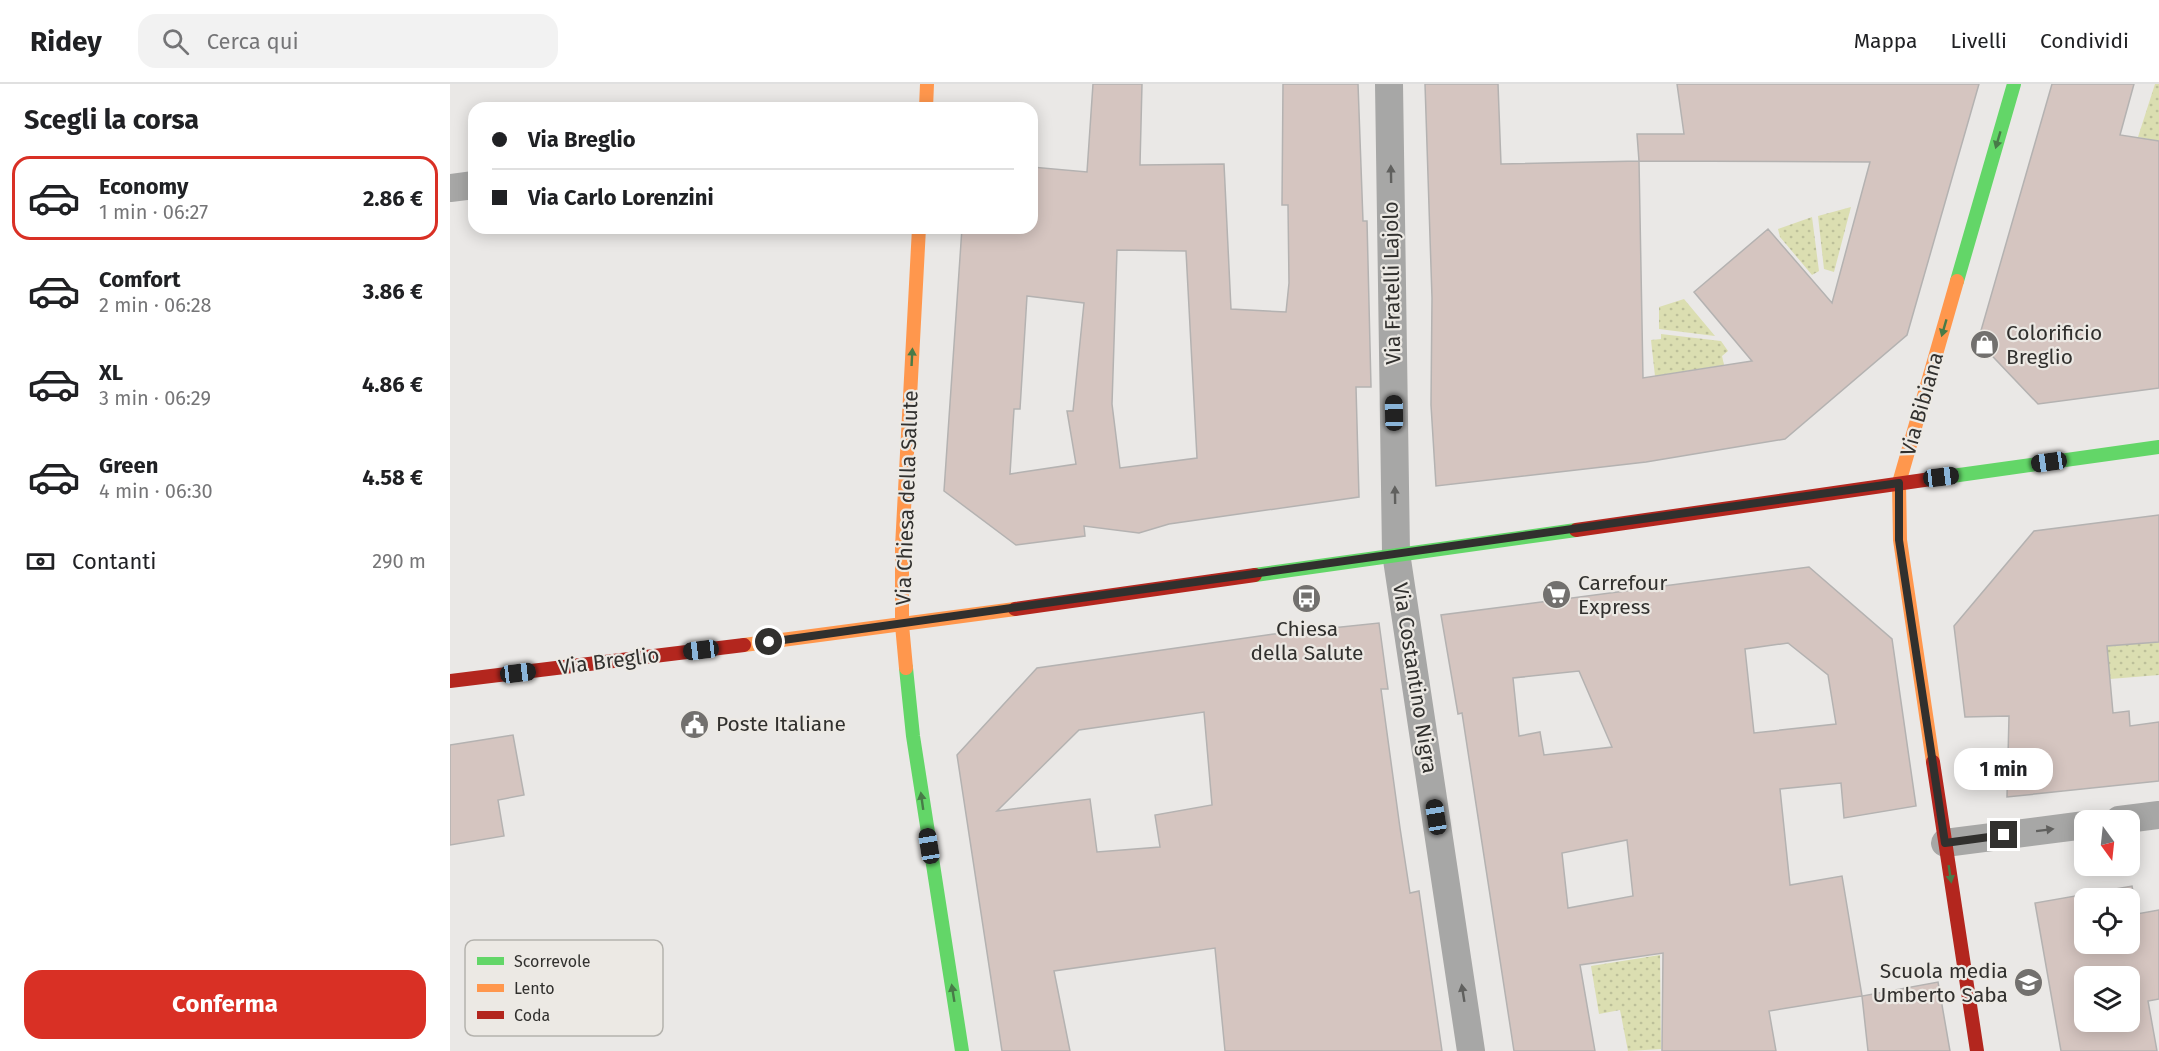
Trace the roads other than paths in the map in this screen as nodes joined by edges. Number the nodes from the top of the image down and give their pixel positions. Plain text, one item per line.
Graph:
1 (927, 84) edge
2 (1389, 84) edge
3 (2014, 84) edge
4 (926, 102) edge
5 (468, 185) edge
6 (450, 188) edge
7 (919, 234) edge
8 (2159, 447) edge
9 (1899, 483) junction
10 (1396, 554) junction
11 (902, 625) junction
12 (450, 681) edge
13 (2159, 815) edge
14 (2140, 817) edge
15 (2074, 826) edge
16 (1945, 843) junction
17 (962, 1051) edge
18 (1471, 1051) edge
19 (1977, 1051) edge

1 - 4 street
10 -> 2 street, Via Fratelli Lajolo
3 -> 9 street, Via Bibiana
5 - 6 street
11 -> 7 street, Via Chiesa della Salute
8 - 9 street, Via Breglio
9 - 10 street, Via Breglio
9 - 16 street, Via Bibiana
10 - 11 street, Via Breglio
18 -> 10 street, Via Costantino Nigra
11 - 12 street, Via Breglio
17 -> 11 street, Via Chiesa della Salute
13 - 14 street
16 -> 15 street
16 -> 19 street, Via Bibiana

